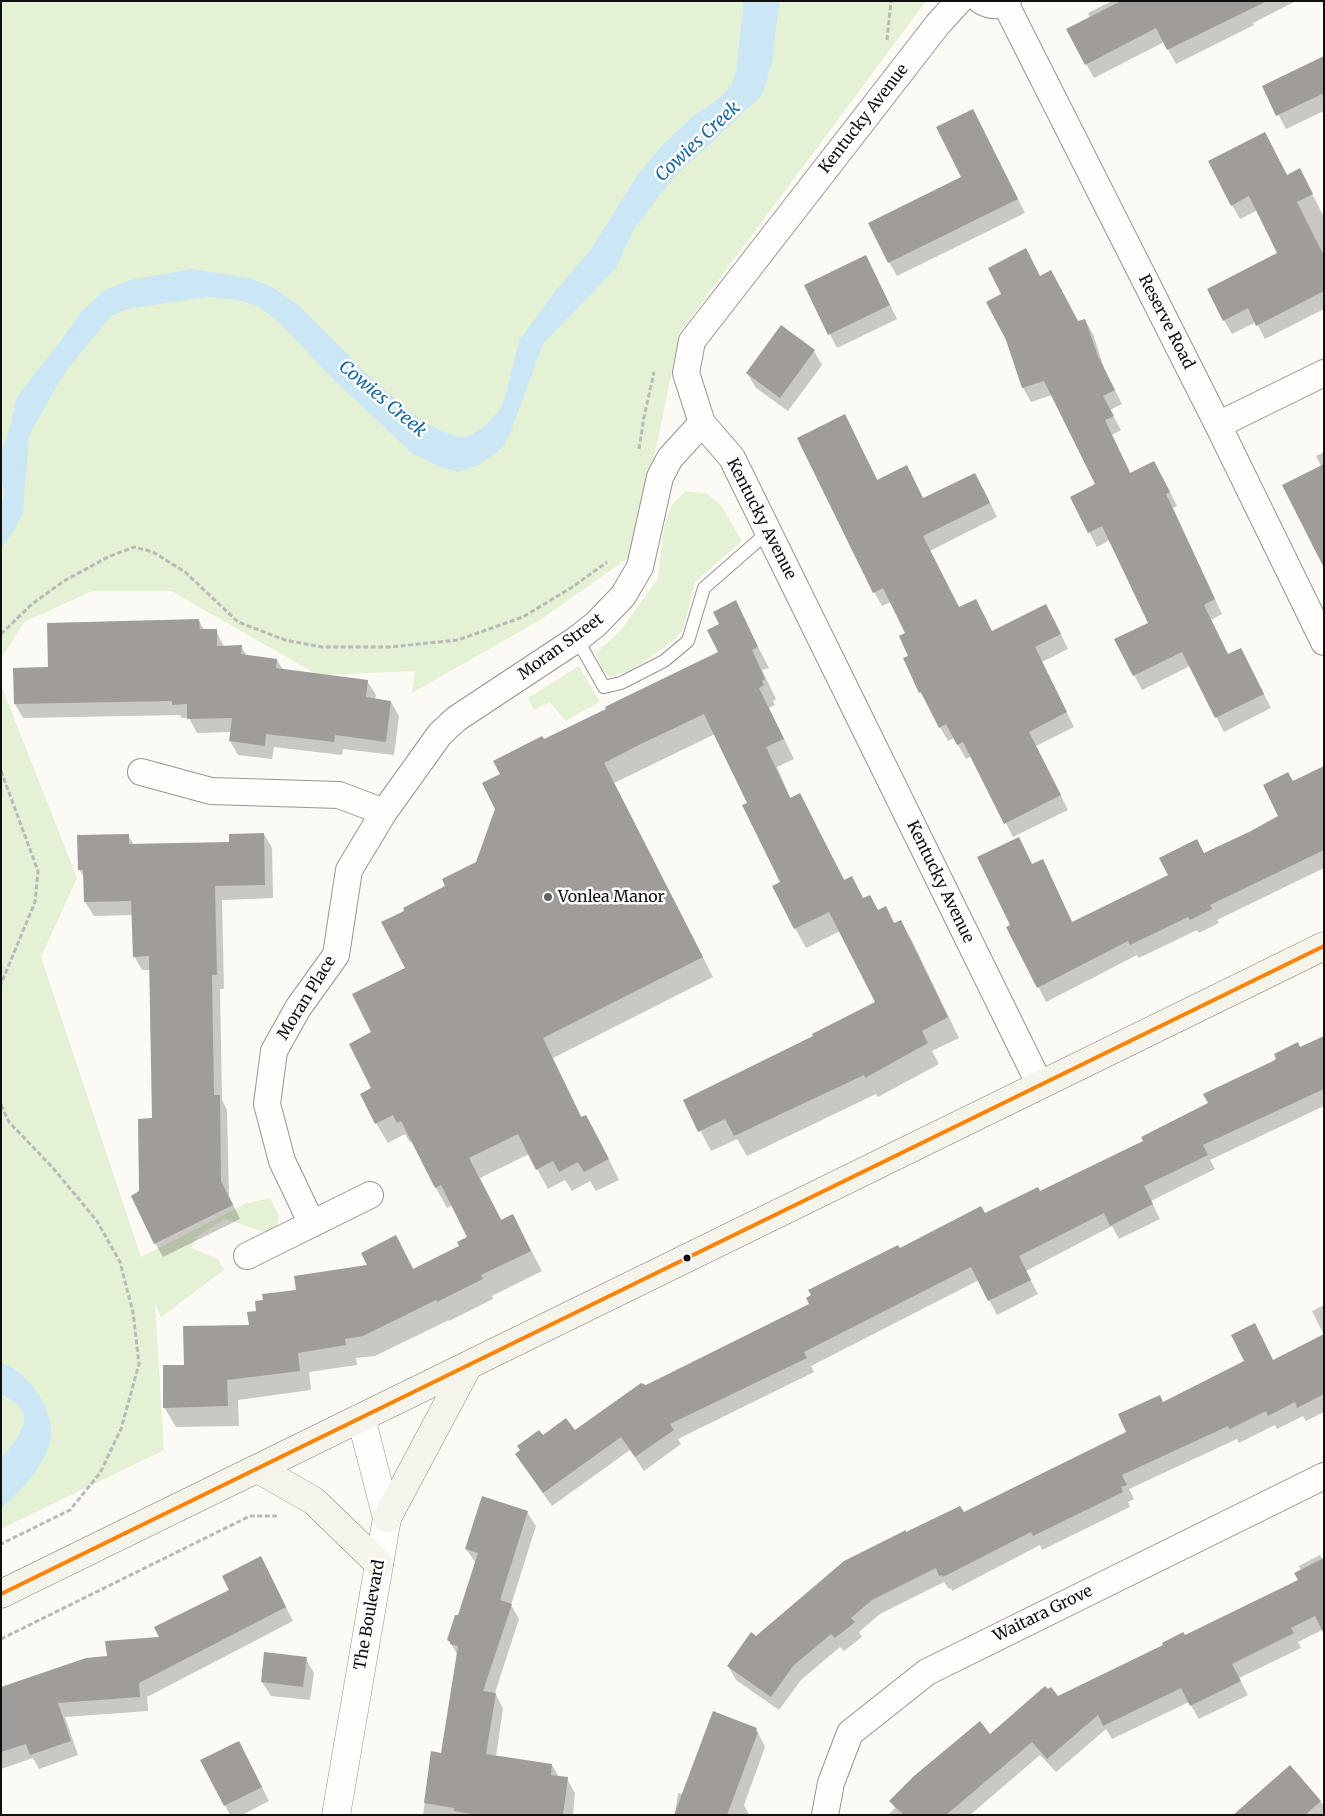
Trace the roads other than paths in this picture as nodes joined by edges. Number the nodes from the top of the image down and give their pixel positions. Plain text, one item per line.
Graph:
1 (959, 1) edge
2 (998, 2) edge
3 (1324, 373) edge
4 (702, 423) junction
5 (1218, 425) junction
6 (768, 532) junction
7 (577, 639) junction
8 (1324, 642) edge
9 (141, 772) dead end
10 (384, 812) junction
11 (1324, 946) edge
12 (1040, 1085) junction
13 (370, 1195) dead end
14 (312, 1224) junction
15 (247, 1256) dead end
16 (468, 1366) junction
17 (361, 1418) junction
18 (258, 1469) junction
19 (1324, 1476) edge
20 (388, 1518) junction
21 (379, 1564) junction
22 (1, 1594) edge
23 (336, 1815) edge
24 (825, 1815) edge

1 - 4 street, Kentucky Avenue
2 - 5 street, Reserve Road
3 - 5 street
4 - 6 street, Kentucky Avenue
4 - 7 street, Moran Street
5 - 8 street, Reserve Road
6 - 7 lane
6 - 12 street, Kentucky Avenue
7 - 10 street, Moran Street
9 - 10 street
10 - 14 street, Moran Place
11 - 12 main road
12 - 16 main road
13 - 14 street
14 - 15 street
16 - 17 main road
16 - 20 main road
17 - 18 main road
17 - 20 street, The Boulevard
18 - 21 main road
18 - 22 main road
19 - 24 street, Waitara Grove
20 - 21 street, The Boulevard
21 - 23 street, The Boulevard

